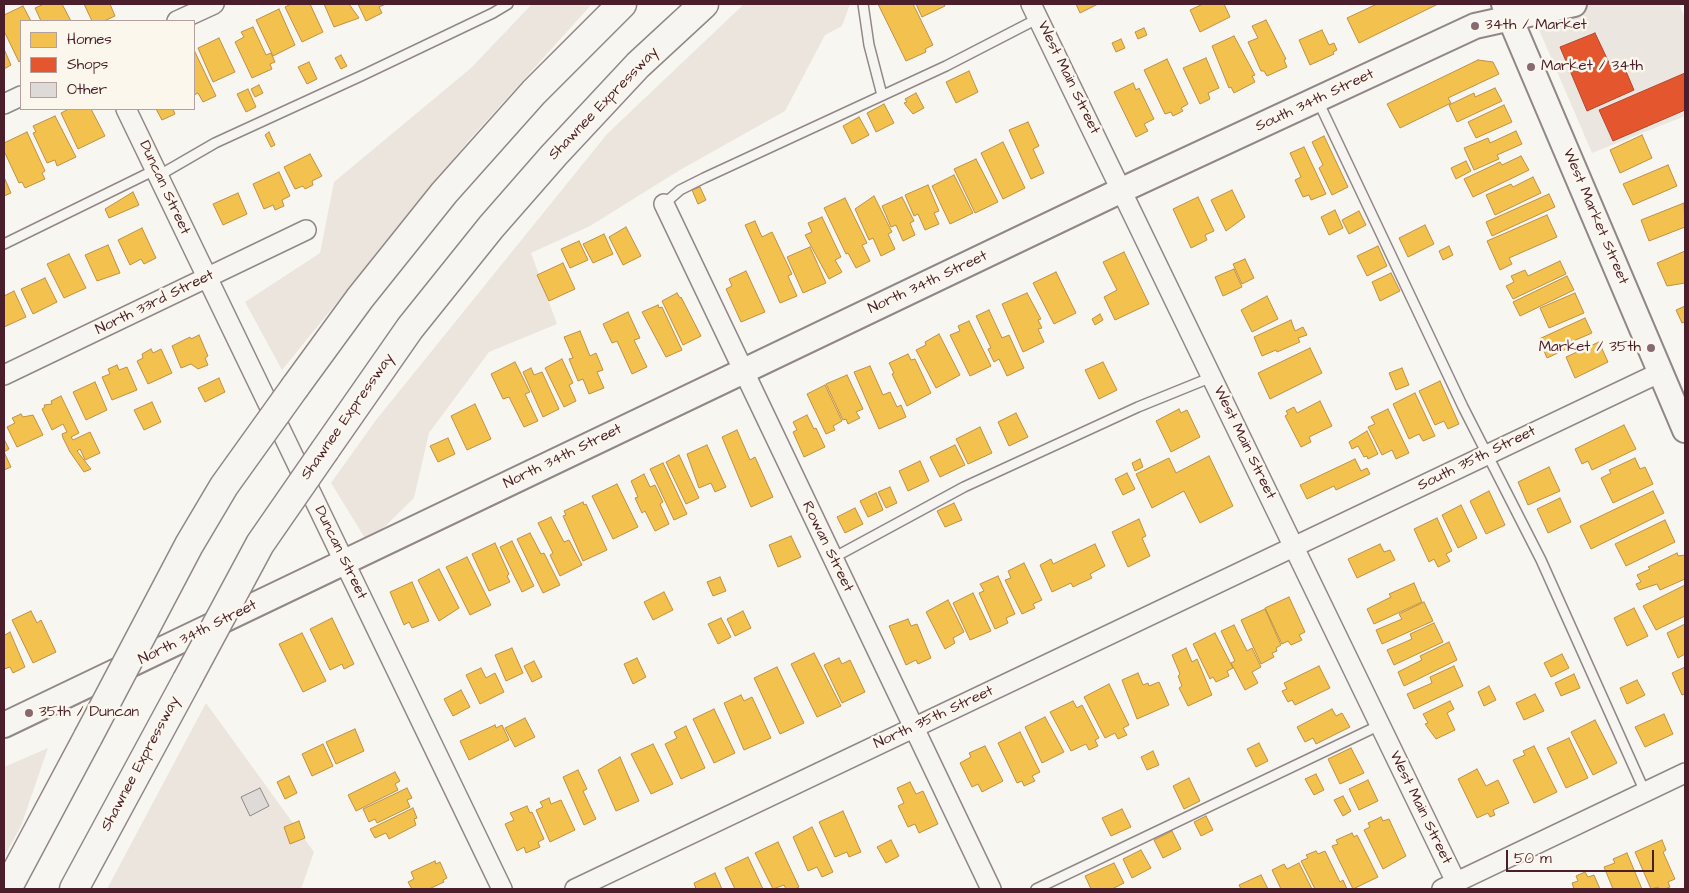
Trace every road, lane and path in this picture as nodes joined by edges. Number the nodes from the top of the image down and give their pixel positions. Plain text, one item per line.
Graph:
1 (214, 4) edge
2 (508, 4) edge
3 (622, 4) edge
4 (704, 4) edge
5 (863, 4) edge
6 (1573, 4) edge
7 (1507, 10) edge
8 (1035, 11) edge
9 (179, 20) edge
10 (882, 94) junction
11 (20, 96) edge
12 (1317, 100) junction
13 (4, 104) edge
14 (126, 110) edge
15 (157, 173) junction
16 (1122, 190) junction
17 (664, 204) joint
18 (306, 230) dead end
19 (4, 244) edge
20 (206, 278) junction
21 (743, 371) junction
22 (1660, 372) junction
23 (4, 375) edge
24 (1212, 376) junction
25 (1685, 430) edge
26 (1488, 454) junction
27 (1294, 547) junction
28 (832, 558) junction
29 (344, 562) junction
30 (4, 725) edge
31 (1380, 725) junction
32 (914, 728) junction
33 (1685, 773) edge
34 (1645, 792) junction
35 (1449, 886) edge
36 (7, 889) edge
37 (74, 889) edge
38 (502, 889) edge
39 (575, 889) edge
40 (991, 889) edge
41 (1036, 889) edge

1 - 9 street
2 - 15 lane
3 - 36 highway, bridge
4 - 37 highway, Shawnee Expressway, bridge
5 - 10 lane
6 - 7 street, South 34th Street
7 - 12 street, South 34th Street
7 - 22 street, West Market Street
8 - 10 lane
8 - 16 street, West Main Street
10 - 17 lane
11 - 13 street
12 - 16 street, South 34th Street
12 - 26 lane
14 - 15 street, Duncan Street
15 - 19 lane
15 - 20 street, Duncan Street
16 - 21 street, North 34th Street
16 - 24 street, West Main Street
17 - 21 street, Rowan Street
18 - 20 street, North 33rd Street
20 - 23 street, North 33rd Street
20 - 29 street, Duncan Street
21 - 28 street, Rowan Street
21 - 29 street, North 34th Street
22 - 25 street, West Market Street
22 - 26 street, South 35th Street
24 - 27 street, West Main Street
24 - 28 lane
26 - 27 street, South 35th Street
26 - 34 lane
27 - 31 street, West Main Street
27 - 32 street, North 35th Street
28 - 32 street, Rowan Street
29 - 30 street, North 34th Street
29 - 38 street, Duncan Street
31 - 35 street, West Main Street
31 - 41 lane
32 - 39 street, North 35th Street
32 - 40 street, Rowan Street
33 - 34 street
34 - 35 street

